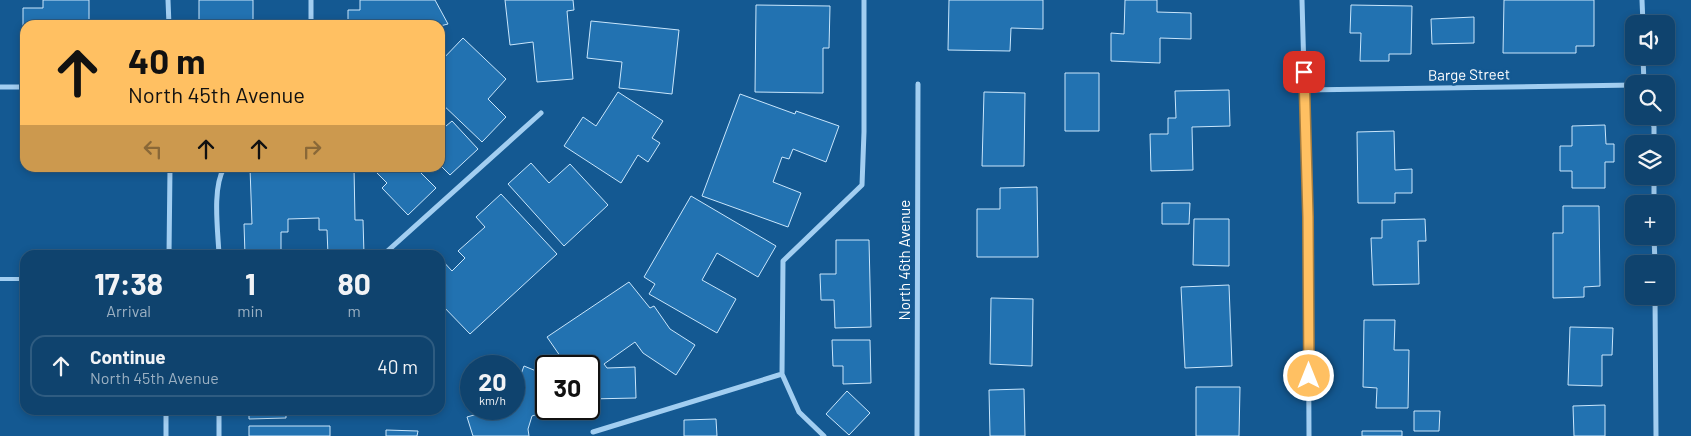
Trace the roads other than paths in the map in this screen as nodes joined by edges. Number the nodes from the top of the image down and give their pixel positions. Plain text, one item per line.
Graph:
1 (168, 0) edge
2 (311, 0) edge
3 (864, 0) edge
4 (1302, 0) edge
5 (1642, 0) edge
6 (1643, 15) edge
7 (169, 20) edge
8 (311, 20) edge
9 (918, 84) dead end
10 (1625, 85) edge
11 (0, 87) edge
12 (20, 87) edge
13 (1304, 90) junction
14 (541, 113) dead end
15 (170, 172) edge
16 (222, 172) edge
17 (168, 250) edge
18 (219, 250) edge
19 (389, 250) edge
20 (0, 279) edge
21 (20, 279) edge
22 (1655, 305) edge
23 (782, 374) junction
24 (166, 415) edge
25 (219, 415) edge
26 (593, 432) dead end
27 (166, 436) edge
28 (219, 436) edge
29 (824, 436) edge
30 (917, 436) edge
31 (1309, 436) edge
32 (1656, 436) edge

1 - 7 street
2 - 8 street
3 - 23 street
4 - 13 street
5 - 6 street
9 - 30 street, North 46th Avenue
10 - 13 street, Barge Street
11 - 12 street
13 - 31 street
14 - 19 street
15 - 17 street
16 - 18 street
20 - 21 lane
22 - 32 street
23 - 26 street
23 - 29 street
24 - 27 street
25 - 28 street

